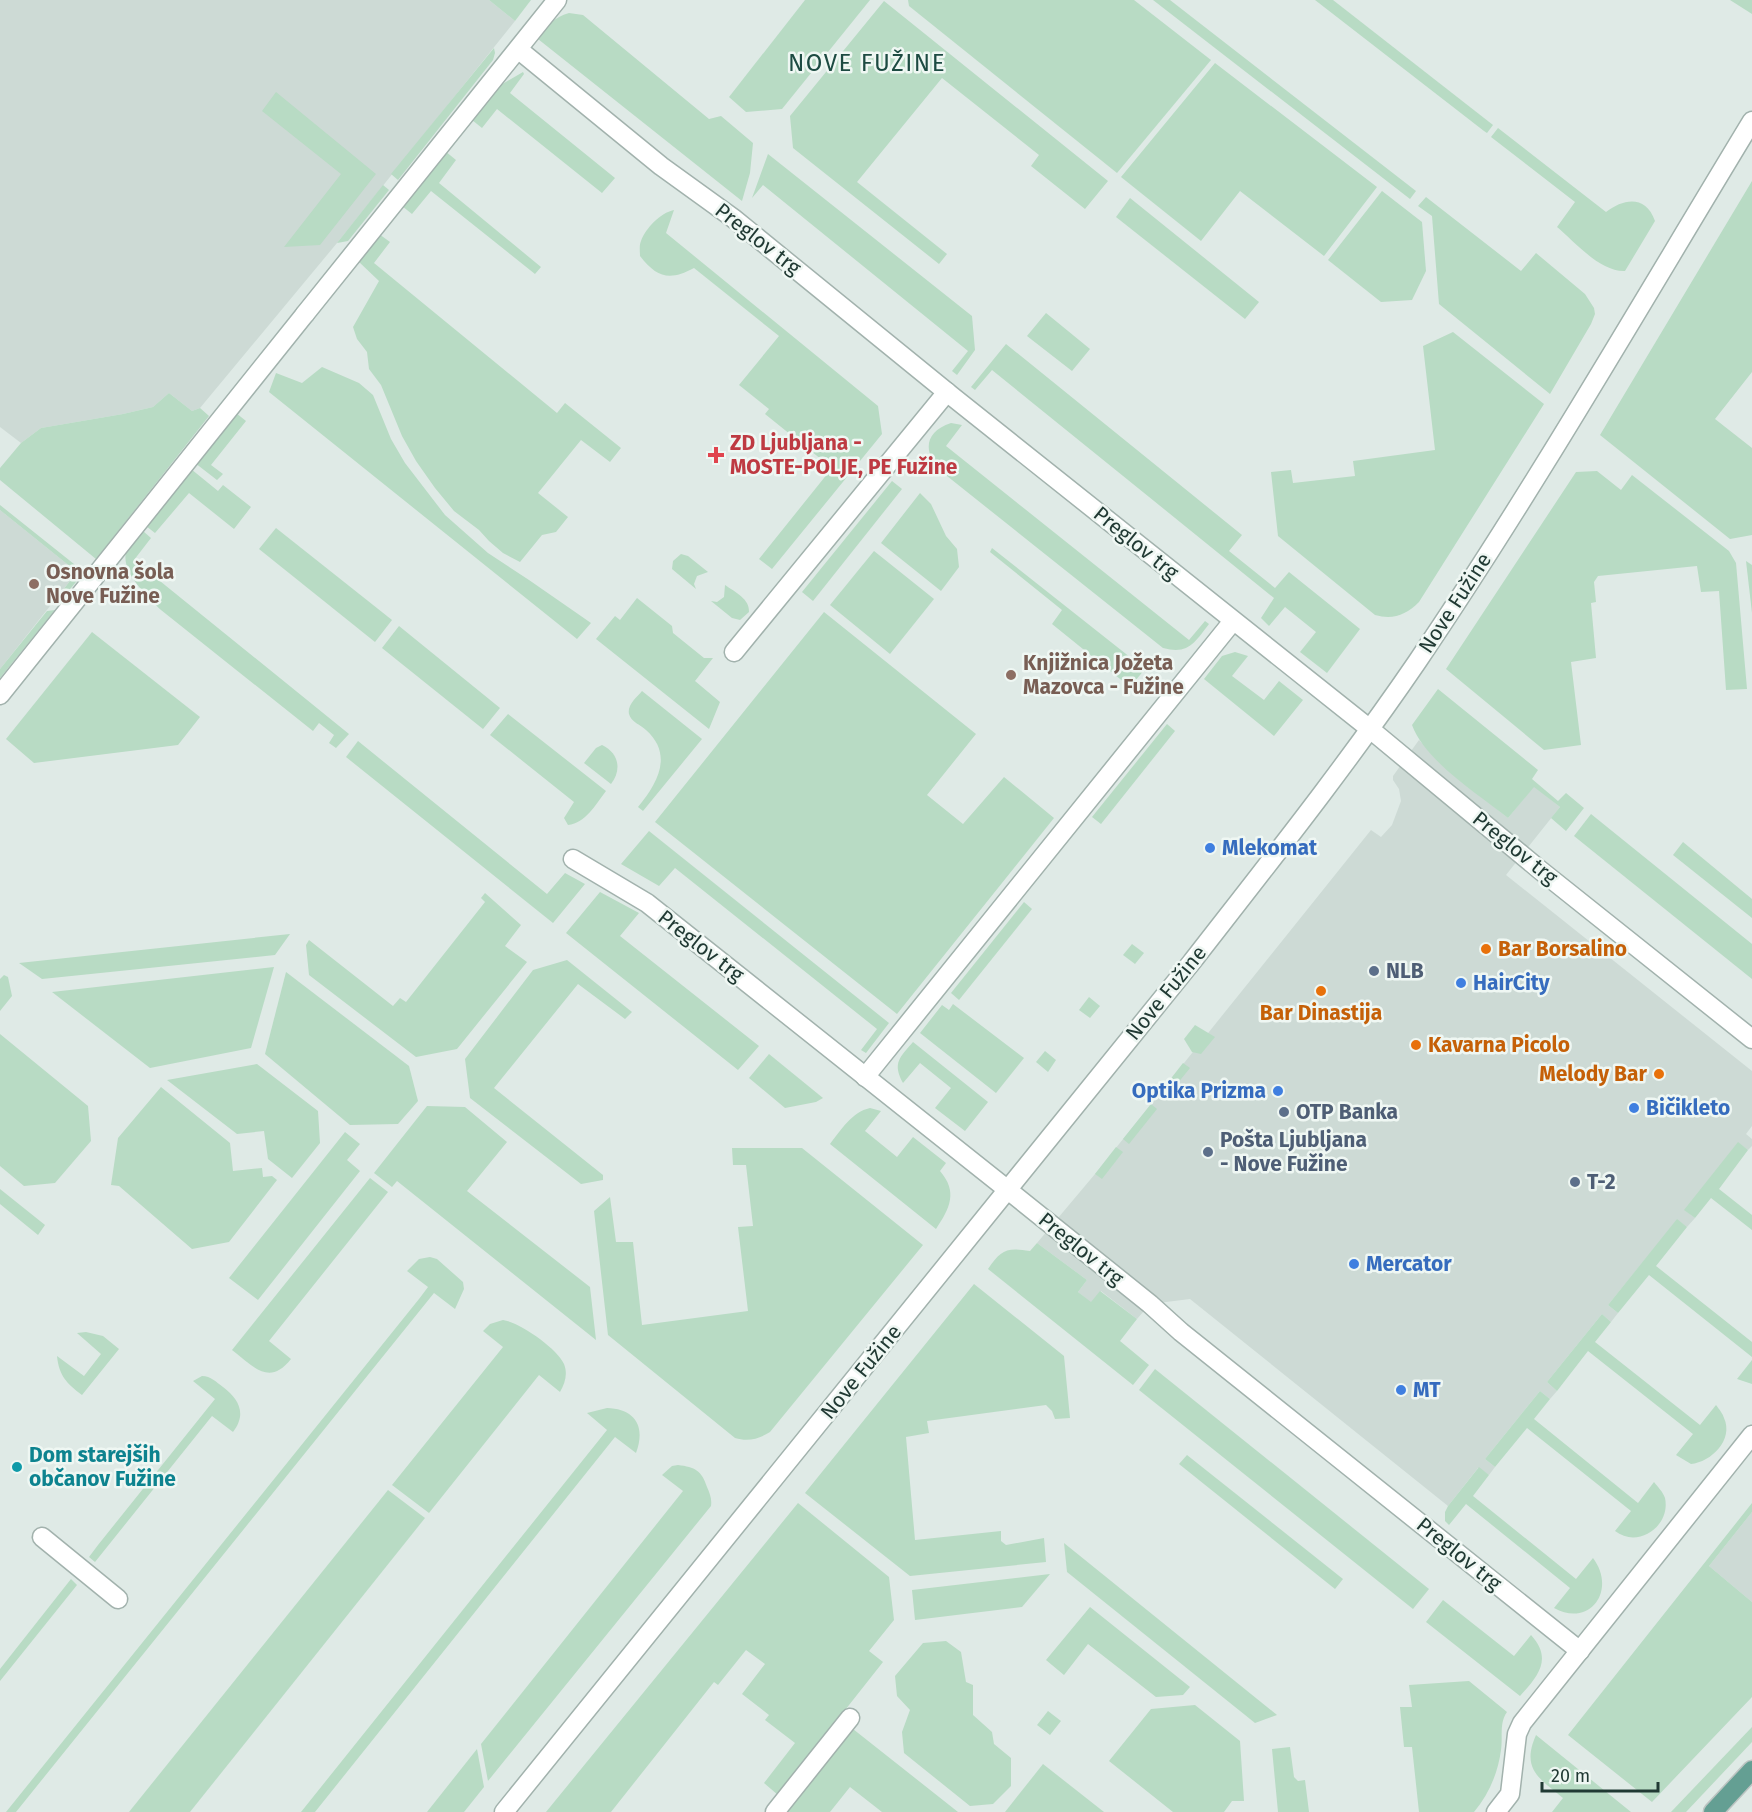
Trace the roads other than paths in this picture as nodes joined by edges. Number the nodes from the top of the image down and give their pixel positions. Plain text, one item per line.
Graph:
1 (558, 0) edge
2 (519, 50) junction
3 (1752, 121) edge
4 (947, 392) junction
5 (1233, 621) junction
6 (734, 652) dead end
7 (0, 695) edge
8 (1370, 729) junction
9 (573, 859) dead end
10 (1752, 1039) edge
11 (865, 1077) junction
12 (1008, 1190) junction
13 (1752, 1435) edge
14 (42, 1537) dead end
15 (118, 1599) dead end
16 (1580, 1651) junction
17 (850, 1718) dead end
18 (1752, 1770) edge
19 (504, 1812) edge
20 (775, 1812) edge
21 (1496, 1812) edge
22 (1713, 1812) edge

1 - 2 street
2 - 4 street, Preglov trg
2 - 7 street
3 - 8 street, Nove Fužine
4 - 5 street, Preglov trg
4 - 6 street
5 - 8 street, Preglov trg
5 - 11 street
8 - 10 street, Preglov trg
8 - 12 street, Nove Fužine
9 - 11 street, Preglov trg
11 - 12 street, Preglov trg
12 - 16 street, Preglov trg
12 - 19 street, Nove Fužine
13 - 16 street
14 - 15 street
16 - 21 street
17 - 20 street
18 - 22 main road

